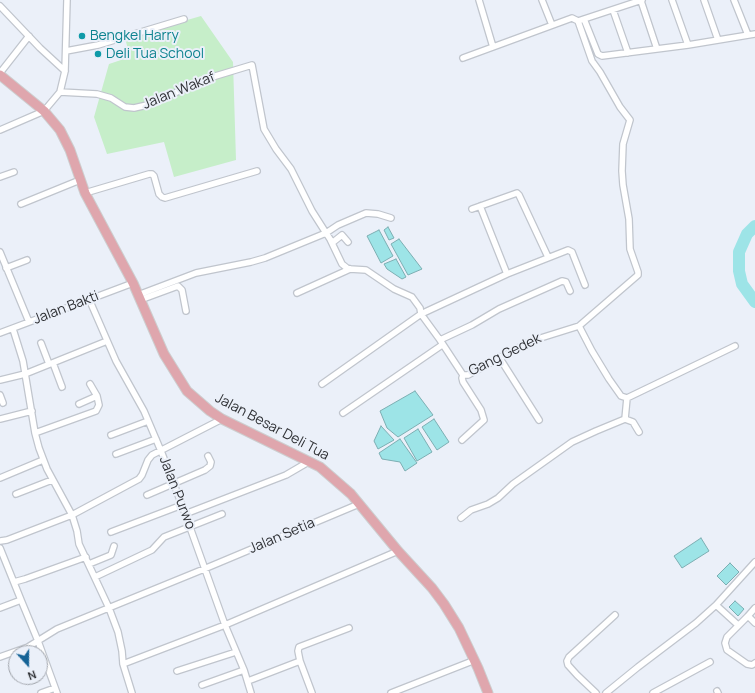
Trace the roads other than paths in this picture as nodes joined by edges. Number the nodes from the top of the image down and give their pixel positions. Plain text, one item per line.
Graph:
1 (67, 0) edge
2 (479, 0) edge
3 (542, 0) edge
4 (641, 0) edge
5 (672, 0) edge
6 (704, 0) edge
7 (734, 0) edge
8 (0, 6) edge
9 (613, 10) junction
10 (184, 18) dead end
11 (584, 19) junction
12 (578, 21) junction
13 (552, 25) junction
14 (755, 34) edge
15 (748, 35) junction
16 (29, 36) junction
17 (718, 40) junction
18 (688, 45) junction
19 (493, 47) junction
20 (657, 49) junction
21 (66, 51) junction
22 (628, 53) junction
23 (463, 58) dead end
24 (65, 71) junction
25 (0, 74) edge
26 (60, 92) junction
27 (44, 111) junction
28 (0, 130) edge
29 (14, 172) dead end
30 (257, 172) dead end
31 (0, 177) edge
32 (80, 180) junction
33 (85, 194) junction
34 (21, 204) dead end
35 (480, 206) junction
36 (472, 209) dead end
37 (391, 218) dead end
38 (326, 233) junction
39 (348, 242) dead end
40 (332, 243) junction
41 (0, 252) edge
42 (548, 258) junction
43 (27, 260) dead end
44 (6, 268) junction
45 (350, 269) junction
46 (508, 274) junction
47 (133, 282) junction
48 (585, 285) dead end
49 (570, 292) dead end
50 (297, 293) dead end
51 (139, 298) junction
52 (89, 299) junction
53 (186, 311) dead end
54 (420, 314) junction
55 (29, 322) junction
56 (579, 326) junction
57 (13, 329) junction
58 (0, 333) edge
59 (107, 341) junction
60 (441, 342) junction
61 (41, 343) dead end
62 (735, 346) dead end
63 (499, 358) junction
64 (51, 364) junction
65 (25, 374) junction
66 (463, 375) junction
67 (0, 380) edge
68 (90, 384) dead end
69 (322, 384) dead end
70 (62, 387) dead end
71 (0, 395) edge
72 (97, 396) junction
73 (627, 398) junction
74 (3, 403) dead end
75 (79, 404) dead end
76 (32, 411) junction
77 (343, 413) dead end
78 (0, 419) edge
79 (222, 419) junction
80 (625, 419) junction
81 (539, 420) dead end
82 (148, 421) junction
83 (639, 432) dead end
84 (35, 433) junction
85 (111, 435) dead end
86 (156, 439) junction
87 (462, 440) dead end
88 (161, 451) junction
89 (116, 454) dead end
90 (208, 456) dead end
91 (43, 460) junction
92 (310, 461) junction
93 (0, 478) edge
94 (52, 480) junction
95 (174, 483) junction
96 (16, 494) dead end
97 (147, 495) dead end
98 (359, 504) junction
99 (182, 505) junction
100 (185, 514) junction
101 (222, 514) dead end
102 (72, 516) junction
103 (462, 518) dead end
104 (190, 527) junction
105 (111, 532) dead end
106 (0, 541) edge
107 (114, 546) dead end
108 (0, 548) edge
109 (398, 552) junction
110 (86, 557) junction
111 (755, 562) edge
112 (89, 564) junction
113 (204, 569) junction
114 (95, 576) junction
115 (14, 582) junction
116 (21, 600) junction
117 (716, 605) junction
118 (0, 608) edge
119 (109, 608) junction
120 (755, 608) edge
121 (615, 615) dead end
122 (748, 616) junction
123 (755, 623) edge
124 (225, 625) junction
125 (738, 625) junction
126 (349, 628) dead end
127 (38, 641) junction
128 (236, 652) junction
129 (0, 657) edge
130 (474, 660) junction
131 (300, 661) junction
132 (710, 662) dead end
133 (755, 663) edge
134 (123, 664) junction
135 (244, 670) junction
136 (177, 671) dead end
137 (248, 681) junction
138 (202, 685) dead end
139 (56, 690) edge
140 (41, 693) edge
141 (132, 693) edge
142 (251, 693) edge
143 (312, 693) edge
144 (390, 693) edge
145 (488, 693) edge
146 (596, 693) edge
147 (606, 693) edge
148 (653, 693) edge

1 - 21 street
2 - 19 street
3 - 13 street
4 - 9 street
4 - 20 street
5 - 18 street
6 - 17 street
7 - 15 street
8 - 16 street
9 - 11 street
9 - 22 street
10 - 21 street
11 - 12 street
11 - 22 street
12 - 13 street
12 - 56 street, Gang Gedek
13 - 19 street
14 - 15 street
15 - 17 street
16 - 24 street
16 - 25 street
17 - 18 street
18 - 20 street
19 - 23 street
20 - 22 street
21 - 24 street
24 - 26 street
25 - 27 main road, Jalan Besar Deli Tua
26 - 27 street
26 - 38 street, Jalan Wakaf
27 - 28 street
27 - 32 main road, Jalan Besar Deli Tua
29 - 31 street
30 - 33 street
32 - 33 main road, Jalan Besar Deli Tua
32 - 34 street
33 - 47 main road, Jalan Besar Deli Tua
35 - 36 street
35 - 42 street
35 - 46 street
37 - 38 street
38 - 40 street
38 - 51 street
39 - 40 street
40 - 45 street
41 - 44 street
42 - 46 street
42 - 48 street
43 - 44 street
44 - 55 street
45 - 50 street
45 - 54 street, Gang Gedek
46 - 54 street
47 - 51 main road, Jalan Besar Deli Tua
47 - 52 street, Jalan Bakti
49 - 60 street
51 - 53 street
51 - 79 main road, Jalan Besar Deli Tua
52 - 55 street, Jalan Bakti
52 - 59 street, Jalan Purwo
54 - 60 street, Gang Gedek
54 - 69 street
55 - 57 street, Jalan Bakti
56 - 63 street, Gang Gedek
56 - 73 street
57 - 58 street, Jalan Bakti
57 - 65 street
59 - 64 street
59 - 82 street, Jalan Purwo
60 - 66 street, Gang Gedek
60 - 77 street
61 - 64 street
62 - 73 street
63 - 66 street, Gang Gedek
63 - 81 street
64 - 65 street
64 - 70 street
65 - 67 street
65 - 76 street
66 - 87 street
68 - 72 street
71 - 74 street
72 - 75 street
72 - 84 street
73 - 80 street
76 - 78 street
76 - 84 street
79 - 88 street
79 - 92 main road, Jalan Besar Deli Tua
80 - 83 street
80 - 103 street
82 - 85 street
82 - 86 street, Jalan Purwo
84 - 91 street
86 - 88 street, Jalan Purwo
86 - 89 street
88 - 95 street, Jalan Purwo
88 - 102 street
90 - 95 street
91 - 93 street
91 - 94 street
92 - 98 main road, Jalan Besar Deli Tua
92 - 100 street
94 - 96 street
94 - 102 street
95 - 97 street
95 - 99 street, Jalan Purwo
98 - 109 main road, Jalan Besar Deli Tua
98 - 113 street, Jalan Setia
99 - 100 street, Jalan Purwo
99 - 105 street
100 - 104 street, Jalan Purwo
101 - 104 street
102 - 106 street
102 - 110 street
104 - 113 street, Jalan Purwo
104 - 114 street
107 - 112 street
108 - 115 street
109 - 124 street
109 - 130 main road, Jalan Besar Deli Tua
110 - 112 street
110 - 115 street
111 - 117 street
112 - 114 street
113 - 119 street, Jalan Setia
113 - 124 street, Jalan Purwo
114 - 119 street
115 - 116 street
116 - 118 street
116 - 127 street
117 - 125 street
117 - 147 street
119 - 127 street, Jalan Setia
119 - 134 street
120 - 122 street
121 - 146 street
122 - 123 street
122 - 125 street
124 - 128 street, Jalan Purwo
124 - 134 street
125 - 133 street
126 - 131 street
127 - 129 street, Jalan Setia
127 - 139 street
128 - 135 street, Jalan Purwo
128 - 136 street
130 - 144 street
130 - 145 main road, Jalan Besar Deli Tua
131 - 137 street
131 - 143 street
132 - 148 street
134 - 141 street
135 - 137 street, Jalan Purwo
135 - 138 street
137 - 142 street, Jalan Purwo
139 - 140 street

